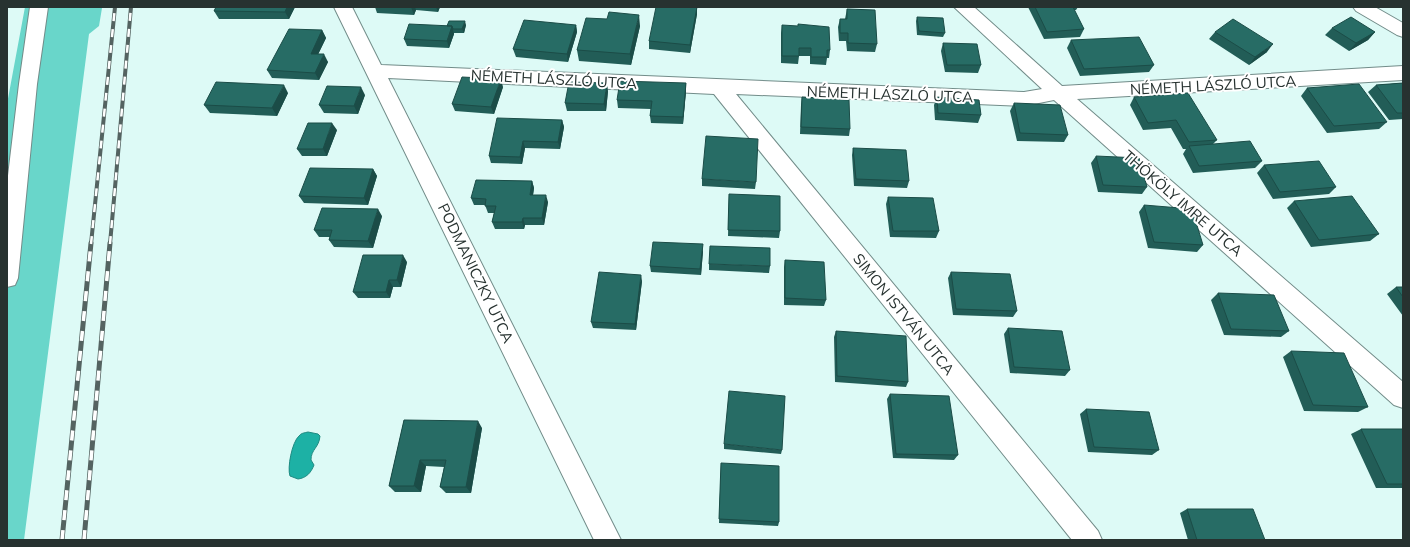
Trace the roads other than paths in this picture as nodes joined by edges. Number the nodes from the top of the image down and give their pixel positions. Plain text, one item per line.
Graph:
1 (39, 7) edge
2 (343, 7) edge
3 (963, 7) edge
4 (1362, 7) edge
5 (1403, 30) edge
6 (376, 71) junction
7 (1403, 73) edge
8 (719, 87) junction
9 (1058, 93) junction
10 (7, 278) edge
11 (1403, 397) edge
12 (608, 540) edge
13 (1089, 540) edge

1 - 10 street
2 - 6 street, PODMANICZKY UTCA
3 - 9 street, THÖKÖLY IMRE UTCA
4 - 5 street
6 - 8 street, NÉMETH LÁSZLÓ UTCA
6 - 12 street, PODMANICZKY UTCA
7 - 9 street, NÉMETH LÁSZLÓ UTCA
8 - 9 street, NÉMETH LÁSZLÓ UTCA
8 - 13 street, SIMON ISTVÁN UTCA
9 - 11 street, THÖKÖLY IMRE UTCA

